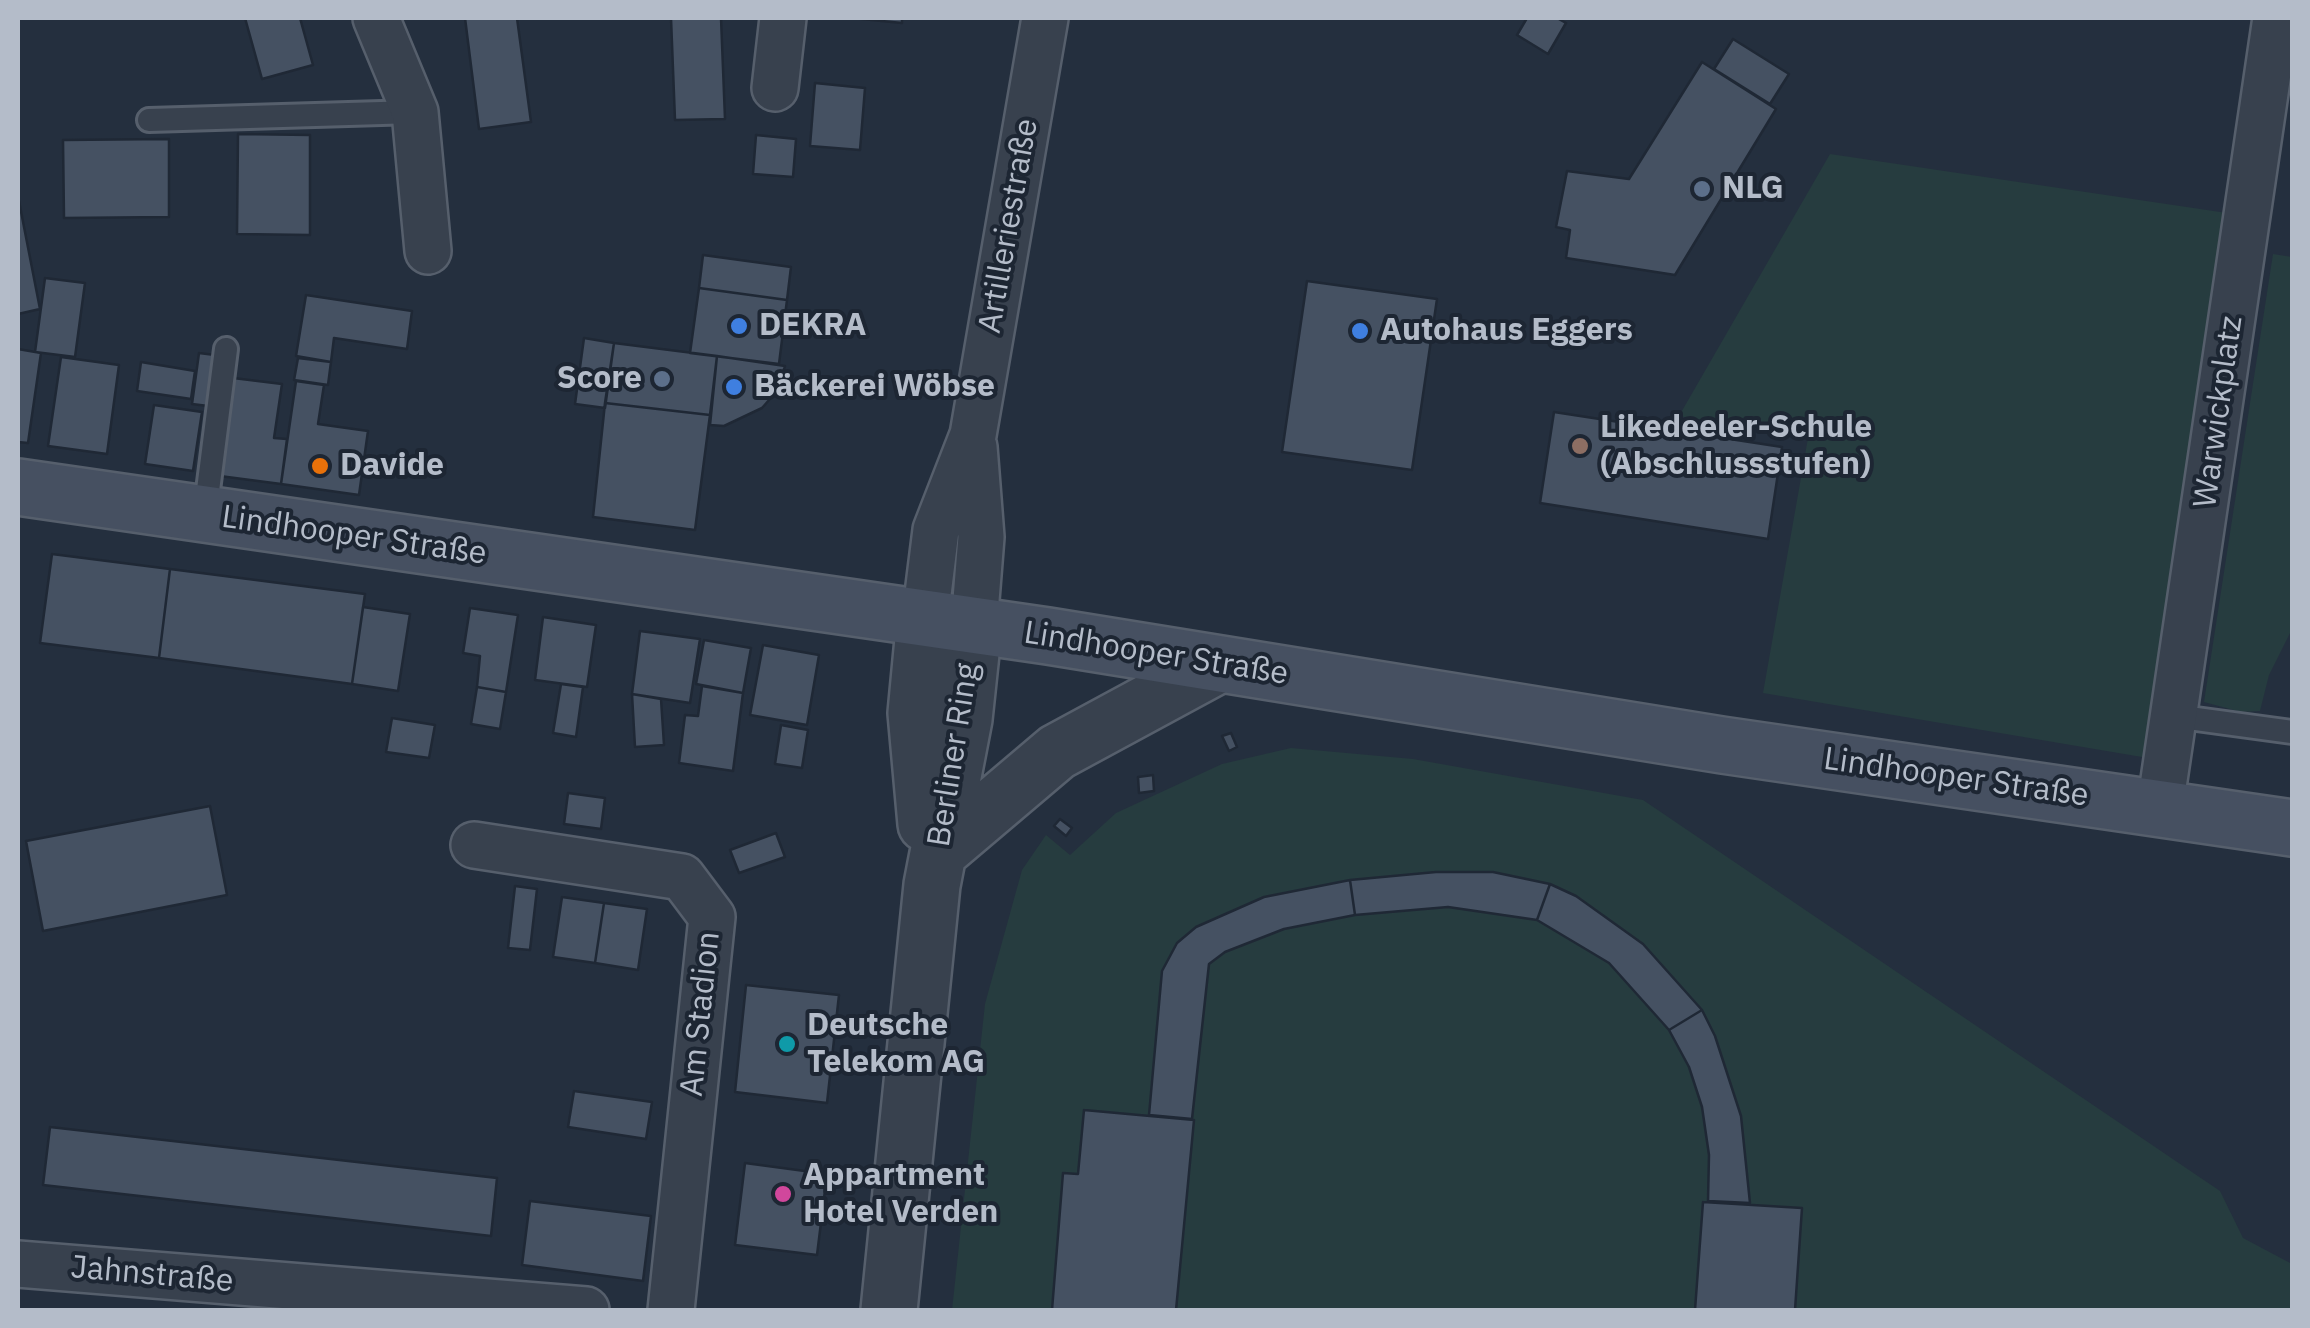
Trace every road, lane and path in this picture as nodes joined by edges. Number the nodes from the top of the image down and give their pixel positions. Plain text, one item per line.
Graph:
1 (376, 18) edge
2 (783, 18) edge
3 (1045, 18) edge
4 (2276, 18) edge
5 (775, 88) dead end
6 (415, 112) junction
7 (148, 120) dead end
8 (428, 251) dead end
9 (226, 348) dead end
10 (18, 487) edge
11 (205, 515) junction
12 (949, 622) junction
13 (1216, 666) junction
14 (2174, 716) junction
15 (2292, 732) edge
16 (2160, 807) junction
17 (2292, 828) edge
18 (474, 845) dead end
19 (935, 868) junction
20 (18, 1264) edge
21 (498, 1307) edge
22 (586, 1310) edge
23 (671, 1310) edge
24 (888, 1310) edge

1 - 6 street
2 - 5 street
3 - 12 street, Artilleriestraße
4 - 14 street, Warwickplatz
6 - 7 lane
6 - 8 street
9 - 11 lane
10 - 11 main road, Lindhooper Straße
11 - 12 main road, Lindhooper Straße
12 - 13 main road, Lindhooper Straße
12 - 19 street, Berliner Ring
13 - 16 main road, Lindhooper Straße
13 - 19 street
14 - 15 lane
14 - 16 street, Warwickplatz
16 - 17 main road, Lindhooper Straße
18 - 23 street, Am Stadion
19 - 24 street, Berliner Ring
20 - 21 street, Jahnstraße
21 - 22 street, Jahnstraße

